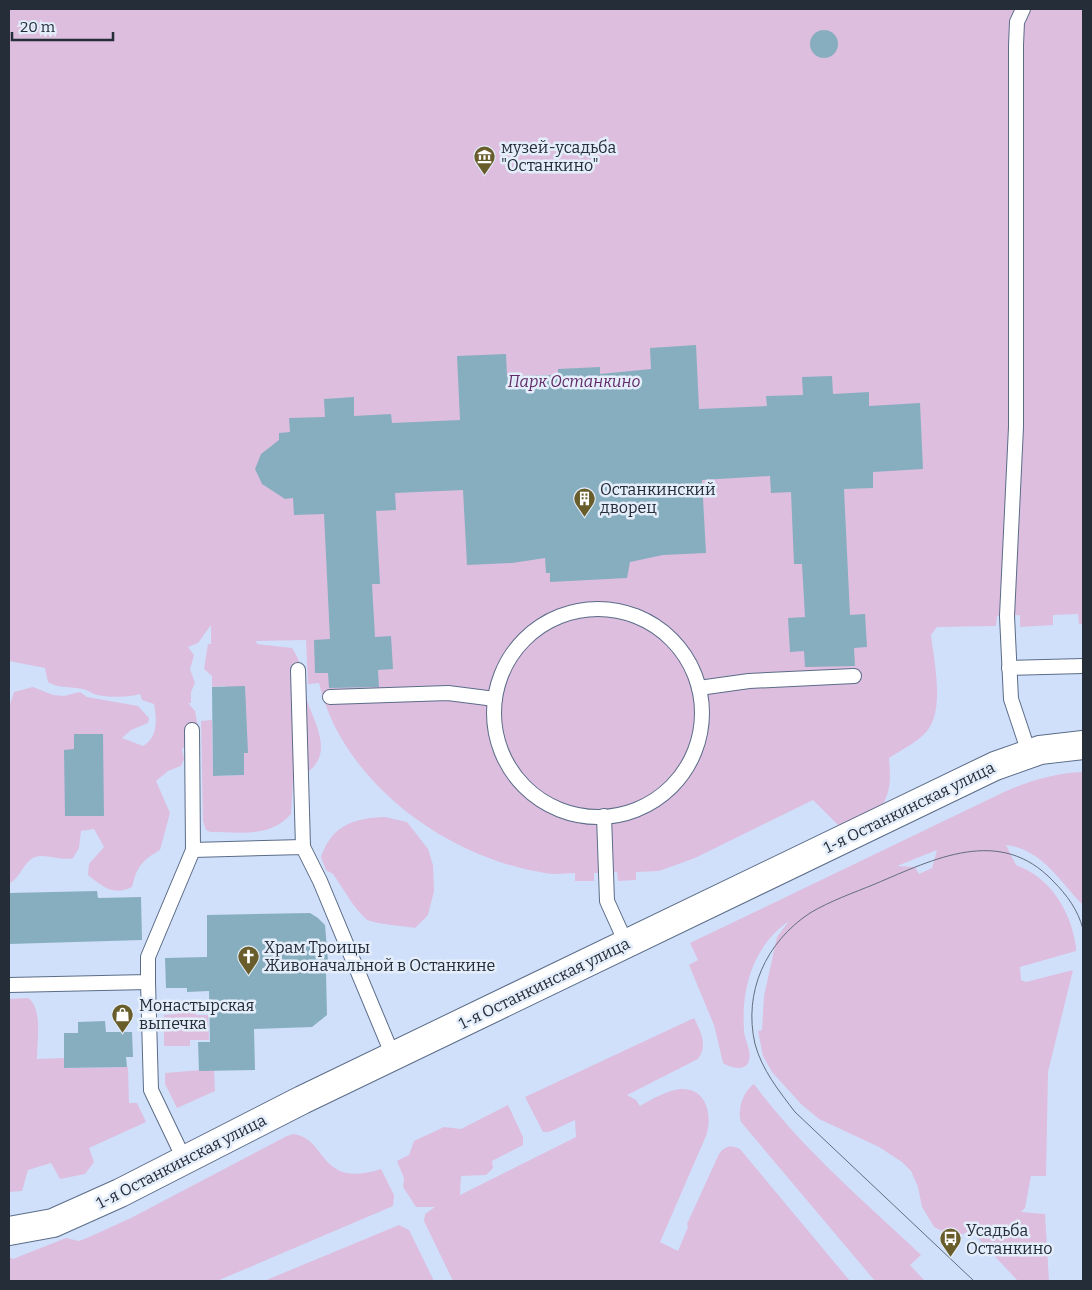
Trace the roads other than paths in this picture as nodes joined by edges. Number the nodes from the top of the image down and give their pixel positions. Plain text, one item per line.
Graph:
1 (1023, 9) edge
2 (1083, 666) edge
3 (1009, 668) junction
4 (298, 670) dead end
5 (854, 676) dead end
6 (699, 688) junction
7 (330, 697) dead end
8 (495, 698) junction
9 (192, 730) dead end
10 (1083, 745) edge
11 (1029, 753) junction
12 (604, 816) junction
13 (303, 847) junction
14 (193, 850) junction
15 (626, 943) junction
16 (148, 982) junction
17 (9, 985) edge
18 (393, 1056) junction
19 (185, 1161) junction
20 (9, 1231) edge

1 - 3 lane
2 - 3 lane
3 - 11 lane
4 - 13 lane
5 - 6 lane
6 - 8 lane
6 - 12 lane
7 - 8 lane
8 - 12 lane
9 - 14 lane
10 - 11 street, 1-я Останкинская улица
11 - 15 street, 1-я Останкинская улица
12 - 15 lane
13 - 14 lane
13 - 18 lane
14 - 16 lane
15 - 18 street, 1-я Останкинская улица
16 - 17 lane
16 - 19 lane
18 - 19 street, 1-я Останкинская улица
19 - 20 street, 1-я Останкинская улица

